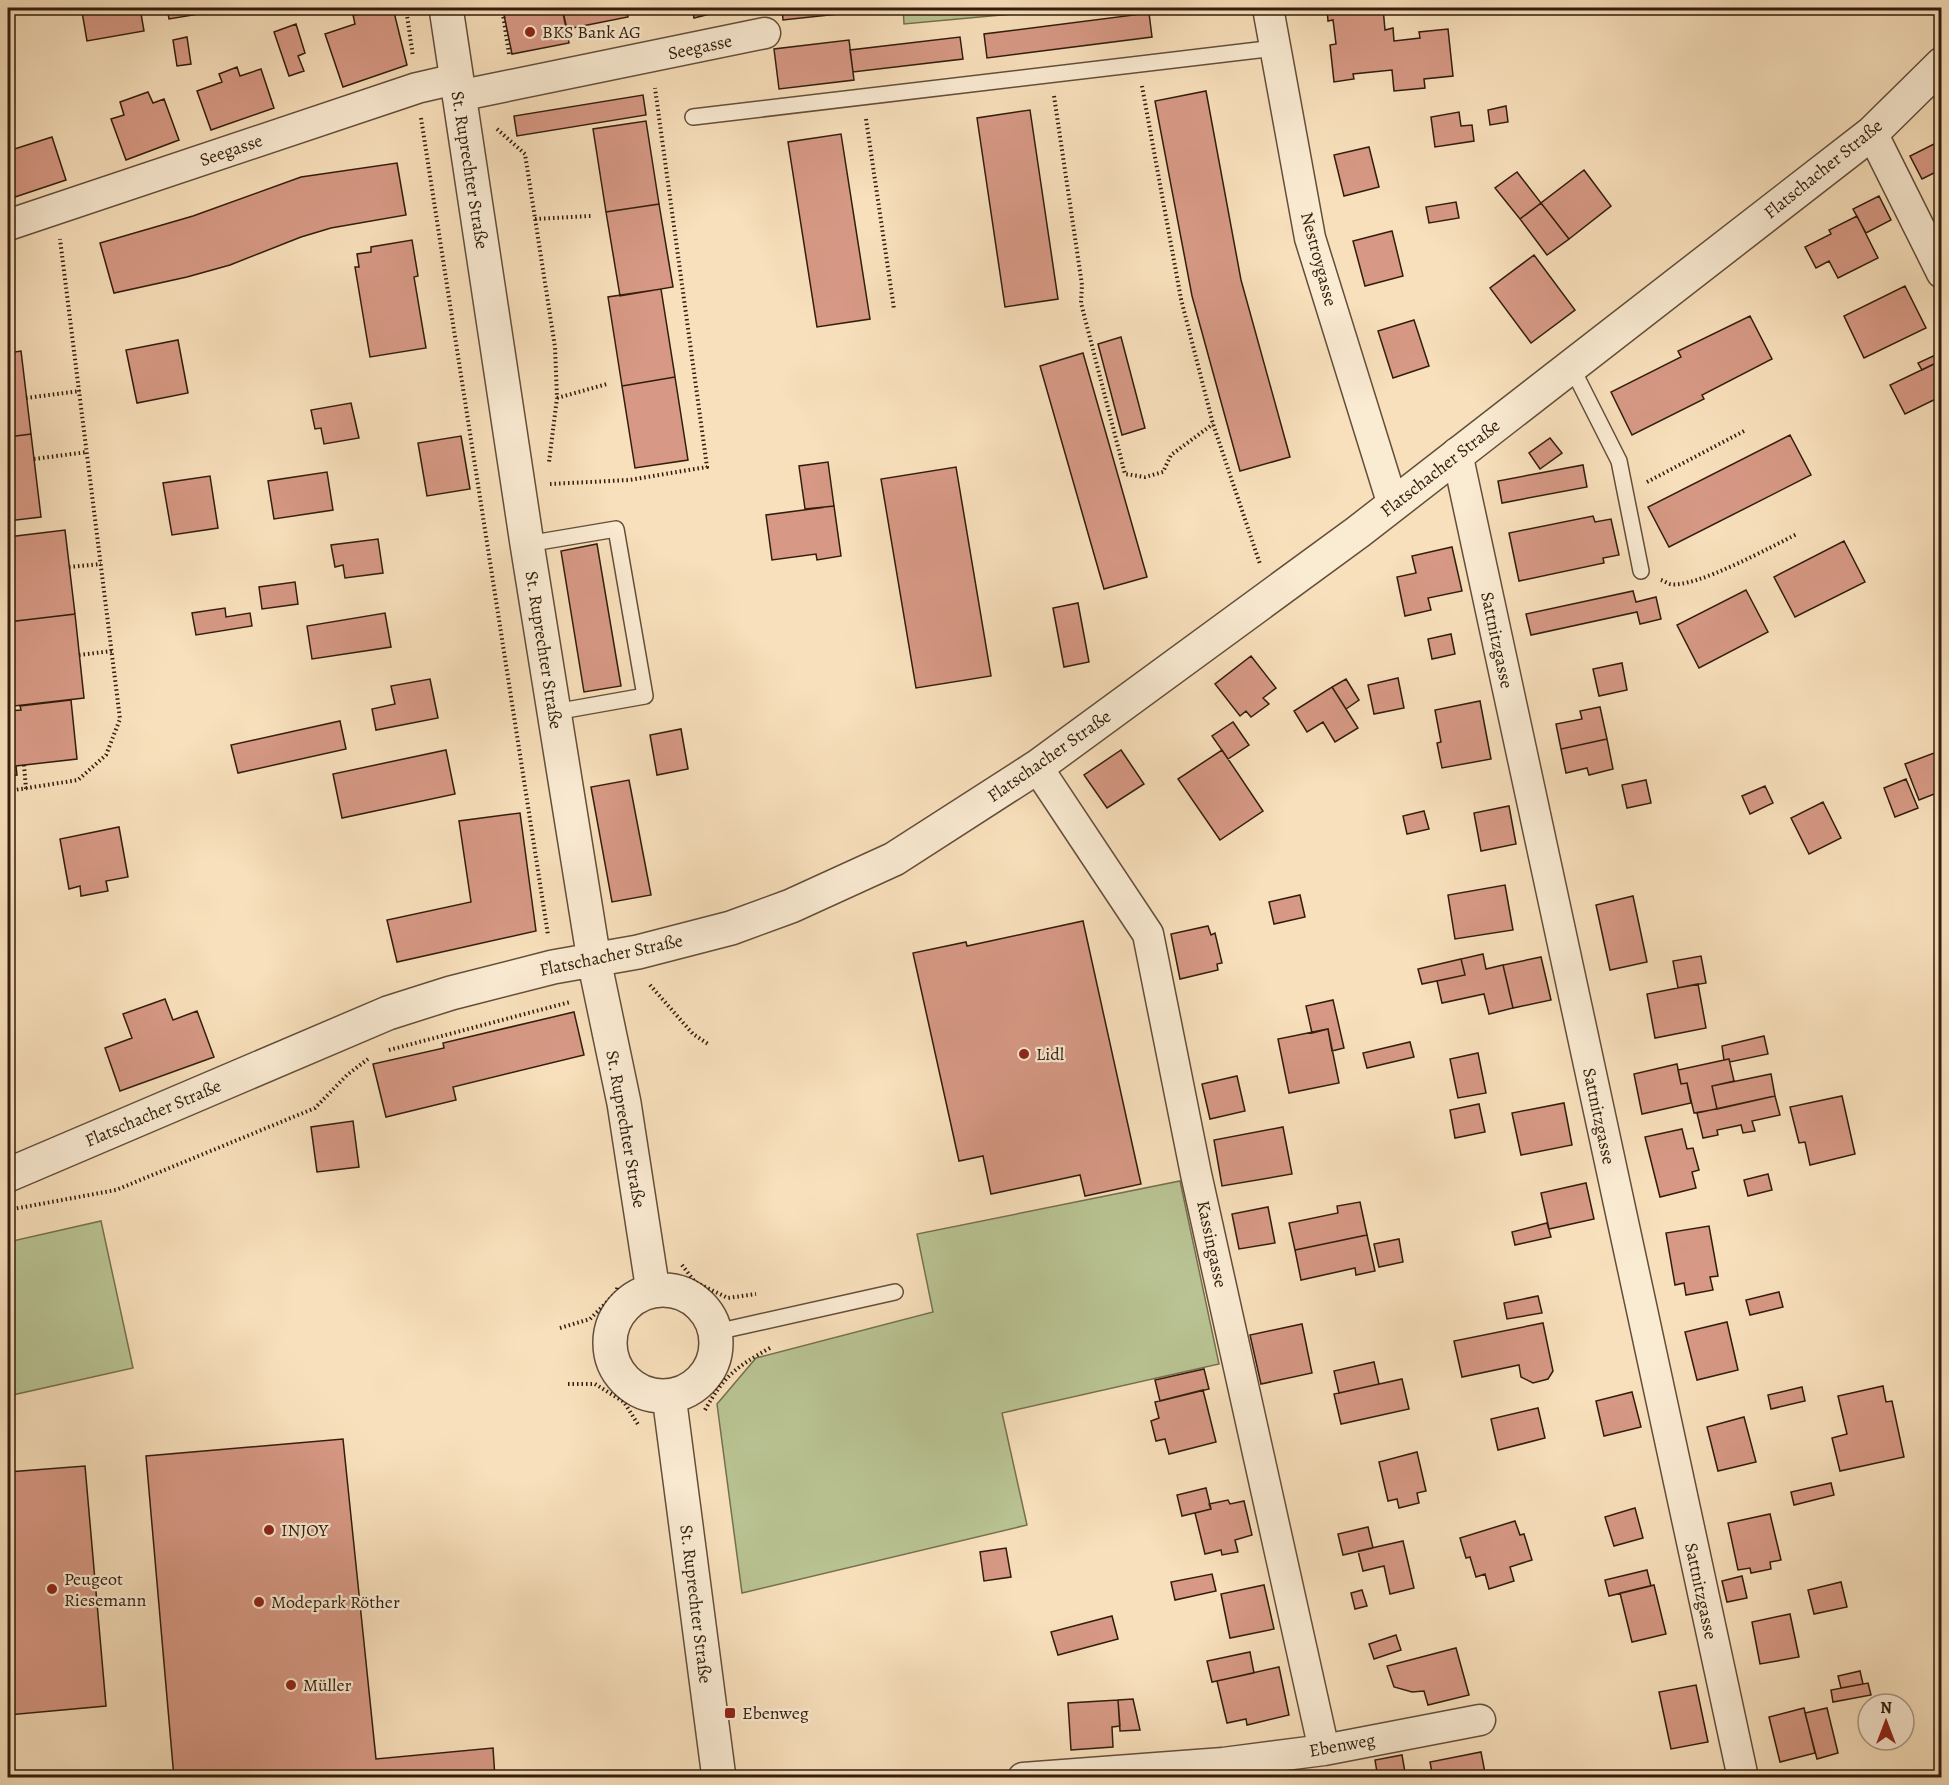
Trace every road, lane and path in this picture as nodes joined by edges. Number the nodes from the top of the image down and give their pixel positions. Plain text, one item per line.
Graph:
1 (406, 8) edge
2 (446, 8) edge
3 (502, 8) edge
4 (1268, 8) edge
5 (765, 33) dead end
6 (1275, 48) junction
7 (651, 57) junction
8 (1138, 64) junction
9 (1941, 64) edge
10 (1050, 75) junction
11 (514, 85) junction
12 (417, 88) junction
13 (457, 88) junction
14 (863, 97) junction
15 (693, 117) dead end
16 (1872, 133) junction
17 (57, 208) junction
18 (591, 216) dead end
19 (535, 219) junction
20 (8, 225) edge
21 (1941, 273) edge
22 (894, 309) dead end
23 (1571, 366) junction
24 (607, 384) dead end
25 (80, 392) junction
26 (27, 398) dead end
27 (557, 398) junction
28 (1213, 424) junction
29 (1746, 430) dead end
30 (87, 452) junction
31 (1457, 453) junction
32 (34, 459) dead end
33 (532, 486) junction
34 (1625, 494) junction
35 (1393, 505) junction
36 (1797, 534) dead end
37 (527, 544) junction
38 (101, 564) junction
39 (69, 567) dead end
40 (1641, 571) joint
41 (1280, 589) junction
42 (112, 651) junction
43 (79, 655) dead end
44 (555, 712) junction
45 (24, 765) dead end
46 (1037, 767) junction
47 (26, 789) junction
48 (8, 791) edge
49 (546, 921) dead end
50 (594, 960) junction
51 (650, 985) dead end
52 (559, 1004) dead end
53 (708, 1044) dead end
54 (387, 1051) dead end
55 (375, 1054) dead end
56 (8, 1175) edge
57 (8, 1210) edge
58 (653, 1290) junction
59 (895, 1292) dead end
60 (716, 1332) junction
61 (770, 1348) dead end
62 (568, 1384) dead end
63 (669, 1396) junction
64 (703, 1414) dead end
65 (642, 1430) dead end
66 (1480, 1719) dead end
67 (1324, 1750) junction
68 (719, 1778) edge
69 (1023, 1778) edge
70 (1743, 1778) edge

1 - 12 path
2 - 13 street, St. Ruprechter Straße
3 - 11 path
4 - 6 street, Nestroygasse
5 - 7 street, Seegasse
6 - 8 lane
6 - 35 street, Nestroygasse
7 - 11 street, Seegasse
7 - 33 path
8 - 10 lane
8 - 28 path
9 - 16 street, Flatschacher Straße
10 - 14 lane
10 - 28 path
11 - 13 street, Seegasse
12 - 13 street, Seegasse
12 - 17 street, Seegasse
12 - 49 path
13 - 19 path
13 - 33 street, St. Ruprechter Straße
14 - 15 lane
14 - 22 path
16 - 21 street
16 - 23 street, Flatschacher Straße
17 - 20 street, Seegasse
17 - 25 path
18 - 19 path
19 - 27 path
23 - 31 street, Flatschacher Straße
23 - 34 lane
24 - 27 path
25 - 26 path
25 - 30 path
27 - 33 path
28 - 41 path
29 - 34 path
30 - 32 path
30 - 38 path
31 - 35 street, Flatschacher Straße
31 - 70 street, Sattnitzgasse
33 - 37 street, St. Ruprechter Straße
34 - 40 lane
35 - 41 street, Flatschacher Straße
36 - 40 path
37 - 44 street, St. Ruprechter Straße
37 - 44 lane
38 - 39 path
38 - 42 path
41 - 46 street, Flatschacher Straße
42 - 43 path
42 - 47 path
44 - 50 street, St. Ruprechter Straße
45 - 47 path
46 - 50 street, Flatschacher Straße
46 - 67 street, Kassingasse
47 - 48 path
50 - 56 street, Flatschacher Straße
50 - 58 street, St. Ruprechter Straße
51 - 53 path
52 - 54 path
55 - 57 path
58 - 60 street
58 - 63 street
59 - 60 lane
60 - 63 street
61 - 64 path
62 - 65 path
63 - 68 street, St. Ruprechter Straße
66 - 67 street, Ebenweg
67 - 69 street, Ebenweg

